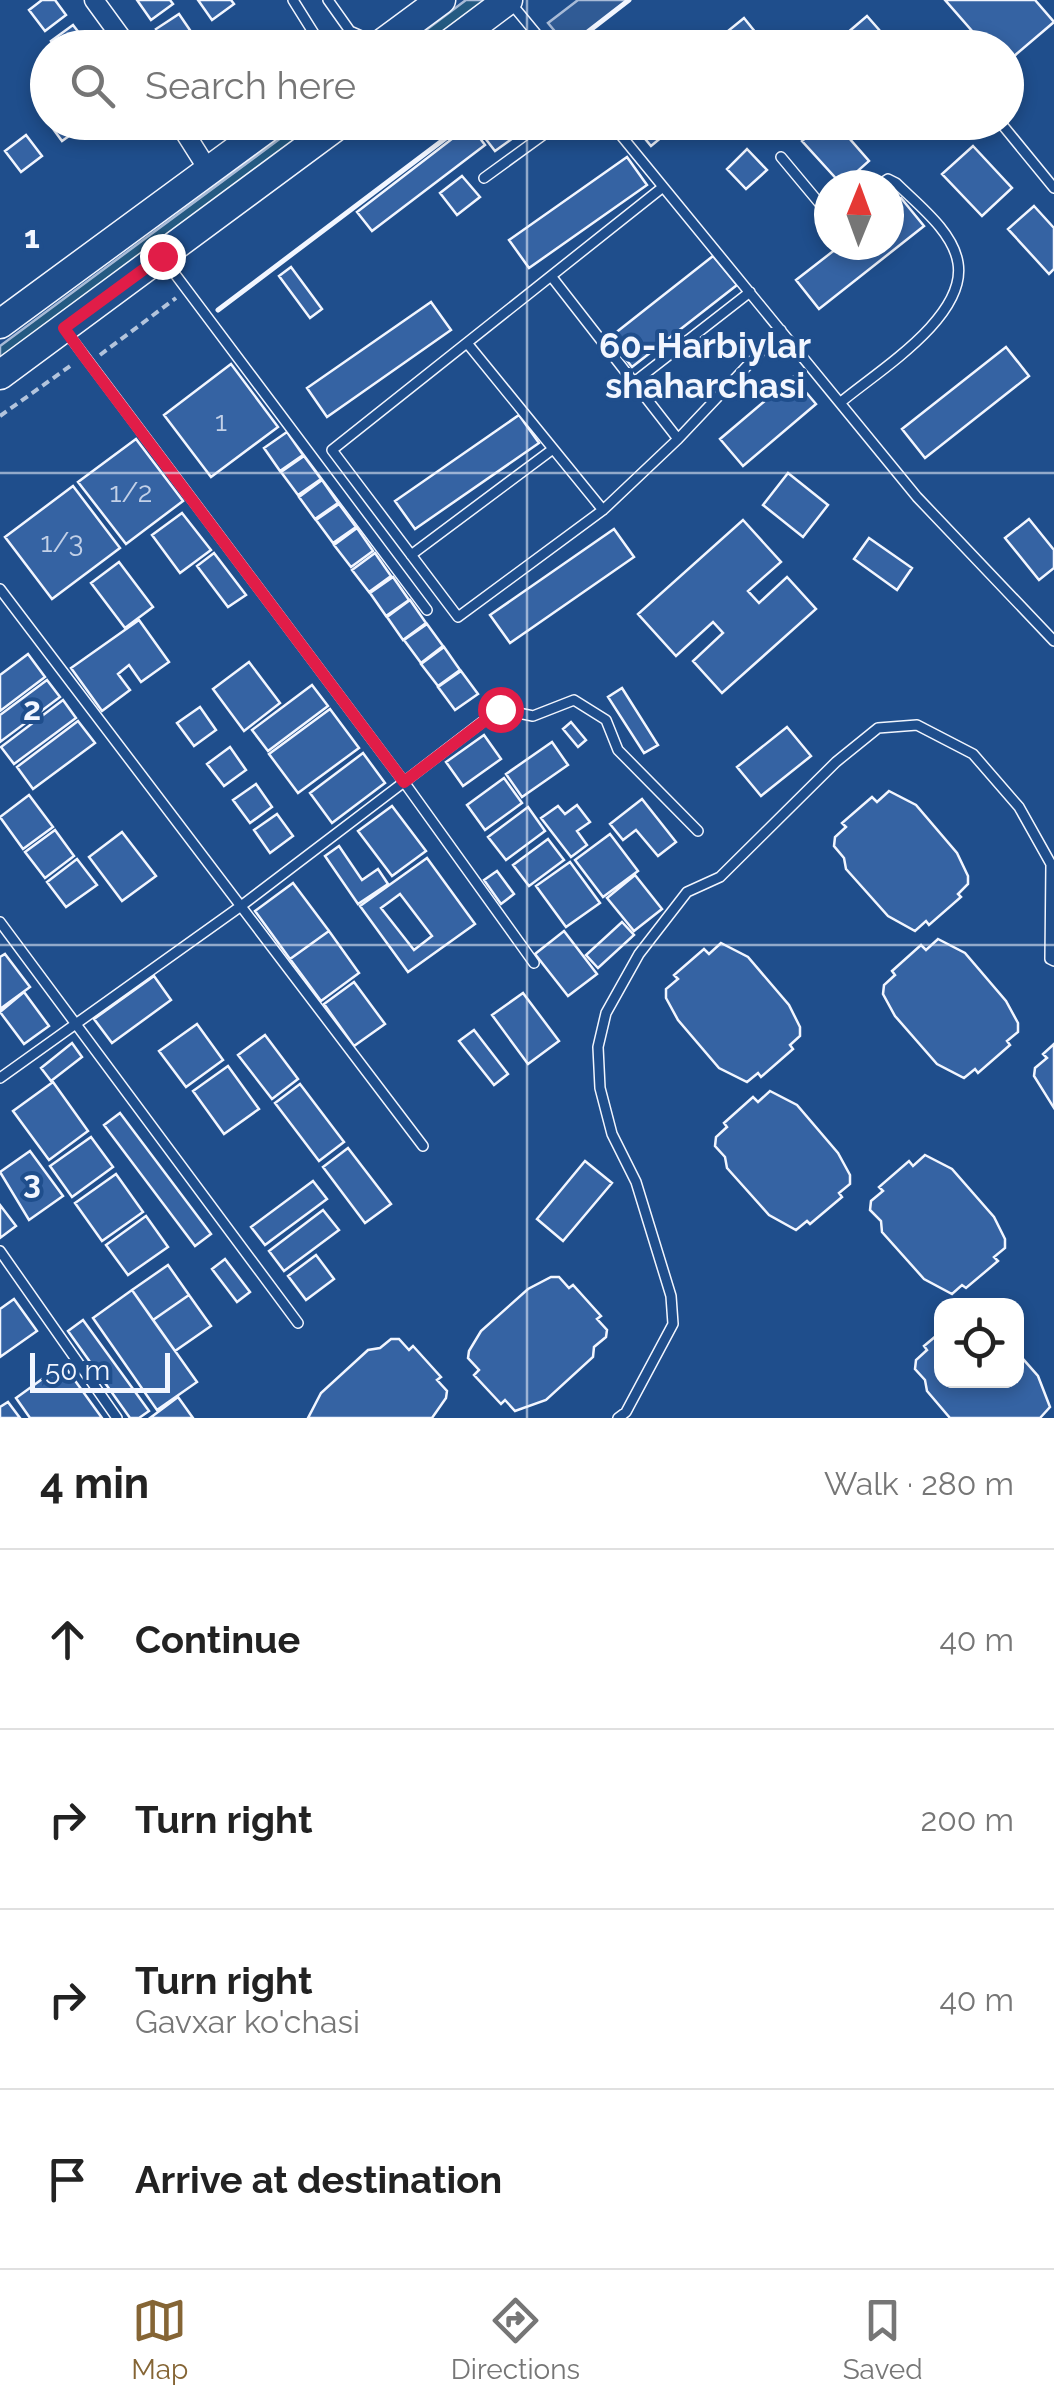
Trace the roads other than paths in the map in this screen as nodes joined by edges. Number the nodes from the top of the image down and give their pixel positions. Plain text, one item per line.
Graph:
1 (94, 0) edge
2 (293, 0) edge
3 (328, 0) edge
4 (441, 0) edge
5 (508, 0) edge
6 (116, 30) edge
7 (312, 30) edge
8 (349, 30) edge
9 (400, 30) edge
10 (468, 30) edge
11 (533, 30) edge
12 (189, 140) edge
13 (250, 140) edge
14 (318, 140) edge
15 (536, 140) edge
16 (625, 140) edge
17 (1015, 140) edge
18 (781, 157) dead end
19 (209, 171) junction
20 (484, 178) dead end
21 (663, 187) junction
22 (1054, 188) edge
23 (904, 190) edge
24 (814, 197) edge
25 (162, 256) junction
26 (550, 276) junction
27 (750, 292) junction
28 (0, 324) edge
29 (64, 328) junction
30 (782, 330) junction
31 (467, 343) junction
32 (0, 375) edge
33 (633, 383) junction
34 (841, 402) junction
35 (678, 439) junction
36 (554, 449) junction
37 (603, 510) junction
38 (411, 555) junction
39 (0, 589) edge
40 (427, 610) dead end
41 (1054, 640) edge
42 (404, 782) junction
43 (698, 831) dead end
44 (241, 906) junction
45 (0, 922) edge
46 (1054, 960) edge
47 (534, 963) dead end
48 (76, 1020) junction
49 (0, 1078) edge
50 (423, 1146) dead end
51 (0, 1251) edge
52 (298, 1323) dead end
53 (117, 1418) edge
54 (618, 1418) edge

1 - 6 street
2 - 7 lane
3 - 8 lane
4 - 9 main road
5 - 10 main road
5 - 11 lane
12 - 19 street
13 - 19 main road
14 - 25 main road
15 - 20 lane
16 - 21 lane
17 - 22 lane
18 - 24 lane
19 - 28 main road
21 - 26 lane
21 - 27 lane
23 - 34 lane
25 - 29 main road
25 - 40 lane
26 - 31 lane
26 - 33 lane
27 - 30 lane
27 - 33 lane
29 - 32 main road
29 - 42 lane
30 - 34 lane
30 - 35 lane
31 - 36 lane
31 - 38 lane
33 - 35 lane
34 - 41 lane
35 - 37 lane
36 - 37 lane
36 - 38 lane
37 - 38 lane
39 - 44 lane
42 - 43 lane
42 - 44 lane
42 - 47 lane
44 - 48 lane
44 - 50 lane
45 - 48 lane
46 - 54 lane
48 - 49 lane
48 - 52 lane
51 - 53 lane

